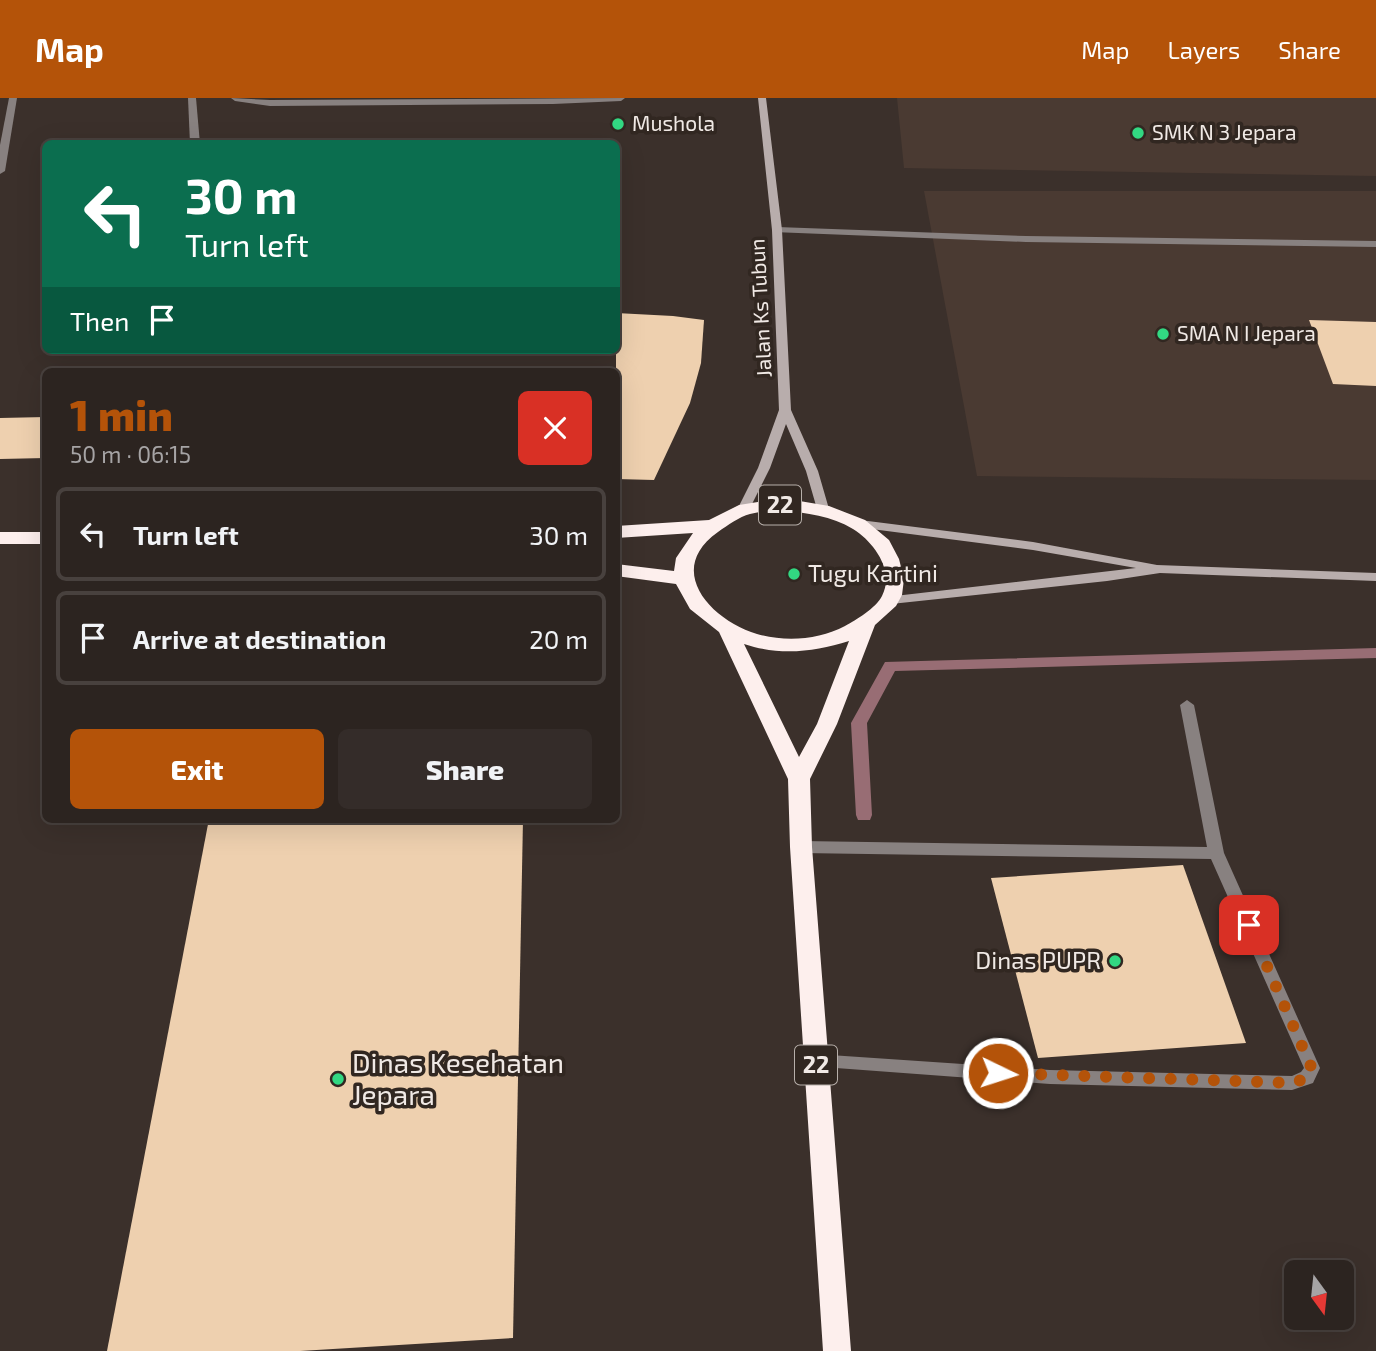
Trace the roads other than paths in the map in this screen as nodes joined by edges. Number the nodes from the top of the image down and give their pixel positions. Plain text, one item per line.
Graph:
1 (13, 98) edge
2 (192, 98) edge
3 (235, 98) edge
4 (621, 98) edge
5 (762, 98) edge
6 (554, 100) edge
7 (270, 101) edge
8 (406, 101) edge
9 (195, 140) edge
10 (0, 171) edge
11 (777, 230) junction
12 (1376, 244) edge
13 (785, 410) junction
14 (823, 509) junction
15 (743, 510) junction
16 (860, 524) junction
17 (709, 526) junction
18 (620, 532) edge
19 (0, 538) edge
20 (42, 538) edge
21 (1160, 569) junction
22 (620, 570) edge
23 (1376, 577) edge
24 (682, 578) junction
25 (891, 600) junction
26 (865, 626) junction
27 (727, 631) junction
28 (1187, 705) dead end
29 (799, 779) junction
30 (801, 847) junction
31 (1216, 853) junction
32 (815, 1061) junction
33 (837, 1351) edge

1 - 10 street
2 - 9 street
3 - 7 street
4 - 6 street
5 - 11 main road, Jalan Ks Tubun
6 - 8 street
7 - 8 street
11 - 12 street
11 - 13 main road, Jalan Ks Tubun
13 - 14 main road, Jalan Ks Tubun
13 - 15 main road
14 - 15 highway, 22
14 - 16 highway, 22
15 - 17 highway, 22
16 - 21 main road
16 - 25 highway, 22
17 - 18 highway, 22
17 - 24 highway, 22
19 - 20 highway
21 - 23 main road
21 - 25 main road
22 - 24 highway
24 - 27 highway, 22
25 - 26 highway, 22
26 - 27 highway, 22
26 - 29 highway, 22
27 - 29 highway, 22
28 - 31 street
29 - 30 highway, 22
30 - 31 street
30 - 32 highway, 22
31 - 32 street
32 - 33 highway, 22

